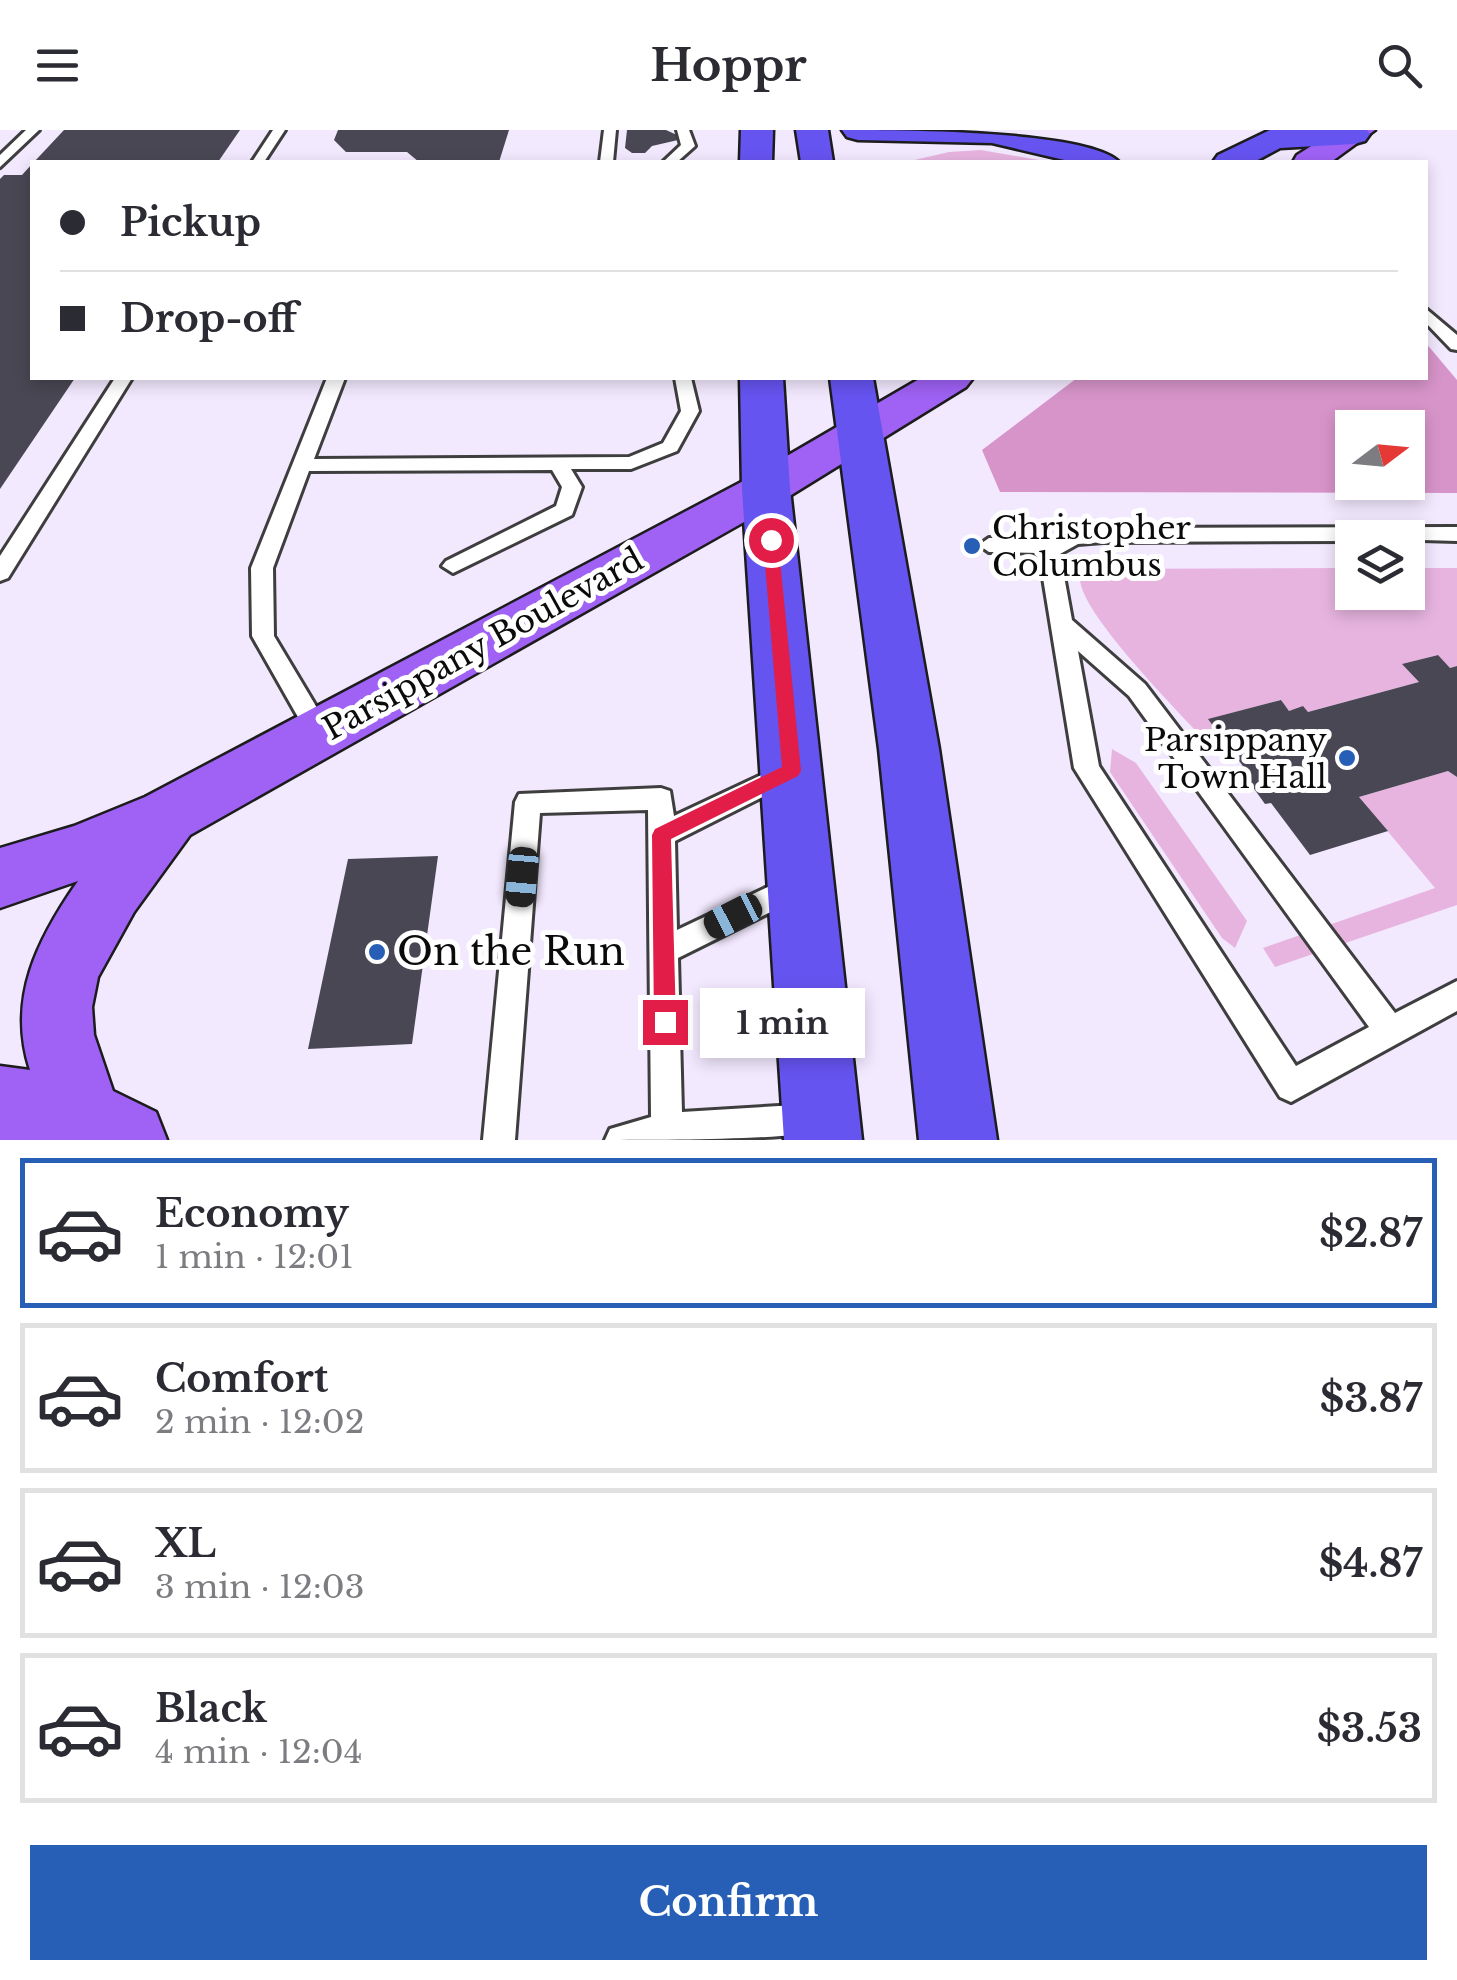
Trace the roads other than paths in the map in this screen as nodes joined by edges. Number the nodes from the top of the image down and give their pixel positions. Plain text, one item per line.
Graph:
1 (33, 130) edge
2 (279, 130) edge
3 (610, 130) edge
4 (683, 130) edge
5 (701, 130) edge
6 (757, 130) edge
7 (812, 130) edge
8 (858, 130) edge
9 (1356, 132) edge
10 (1066, 155) edge
11 (259, 160) edge
12 (607, 160) edge
13 (670, 160) edge
14 (689, 160) edge
15 (756, 160) edge
16 (816, 160) edge
17 (890, 160) edge
18 (1092, 160) edge
19 (1103, 160) edge
20 (1234, 160) edge
21 (1313, 160) edge
22 (0, 162) edge
23 (1428, 317) edge
24 (1457, 346) edge
25 (122, 380) edge
26 (335, 380) edge
27 (683, 380) edge
28 (761, 380) edge
29 (943, 380) edge
30 (855, 405) edge
31 (558, 464) junction
32 (302, 466) junction
33 (766, 488) junction
34 (1457, 534) edge
35 (990, 546) dead end
36 (1055, 546) junction
37 (453, 566) dead end
38 (0, 573) edge
39 (1062, 624) junction
40 (320, 733) junction
41 (792, 771) junction
42 (167, 816) junction
43 (662, 835) junction
44 (0, 878) edge
45 (802, 882) junction
46 (664, 951) junction
47 (1457, 995) edge
48 (1389, 1030) junction
49 (0, 1104) edge
50 (666, 1129) junction
51 (76, 1132) edge
52 (821, 1133) edge
53 (499, 1140) edge
54 (621, 1140) edge
55 (958, 1140) edge

1 - 22 lane
2 - 11 lane
3 - 12 lane
4 - 13 lane
5 - 14 lane
6 - 15 highway
7 - 16 highway
8 - 10 highway
9 - 20 highway
9 - 21 main road
10 - 17 highway
10 - 18 highway
10 - 19 highway
23 - 24 lane
25 - 38 lane
26 - 32 lane
27 - 31 lane
28 - 33 highway
29 - 30 main road, Parsippany Boulevard
30 - 33 main road, Parsippany Boulevard
30 - 55 highway
31 - 32 lane
31 - 37 lane
32 - 40 lane
33 - 40 main road, Parsippany Boulevard
33 - 41 highway
34 - 36 lane
35 - 36 lane
36 - 39 lane
39 - 48 lane
39 - 48 lane
40 - 42 main road, Parsippany Boulevard
41 - 43 lane
41 - 45 highway
42 - 44 main road, Parsippany Boulevard
42 - 51 main road
43 - 46 lane
43 - 53 lane
45 - 46 lane
45 - 52 highway
46 - 50 lane
47 - 48 lane
49 - 51 main road
50 - 52 lane
50 - 54 lane

